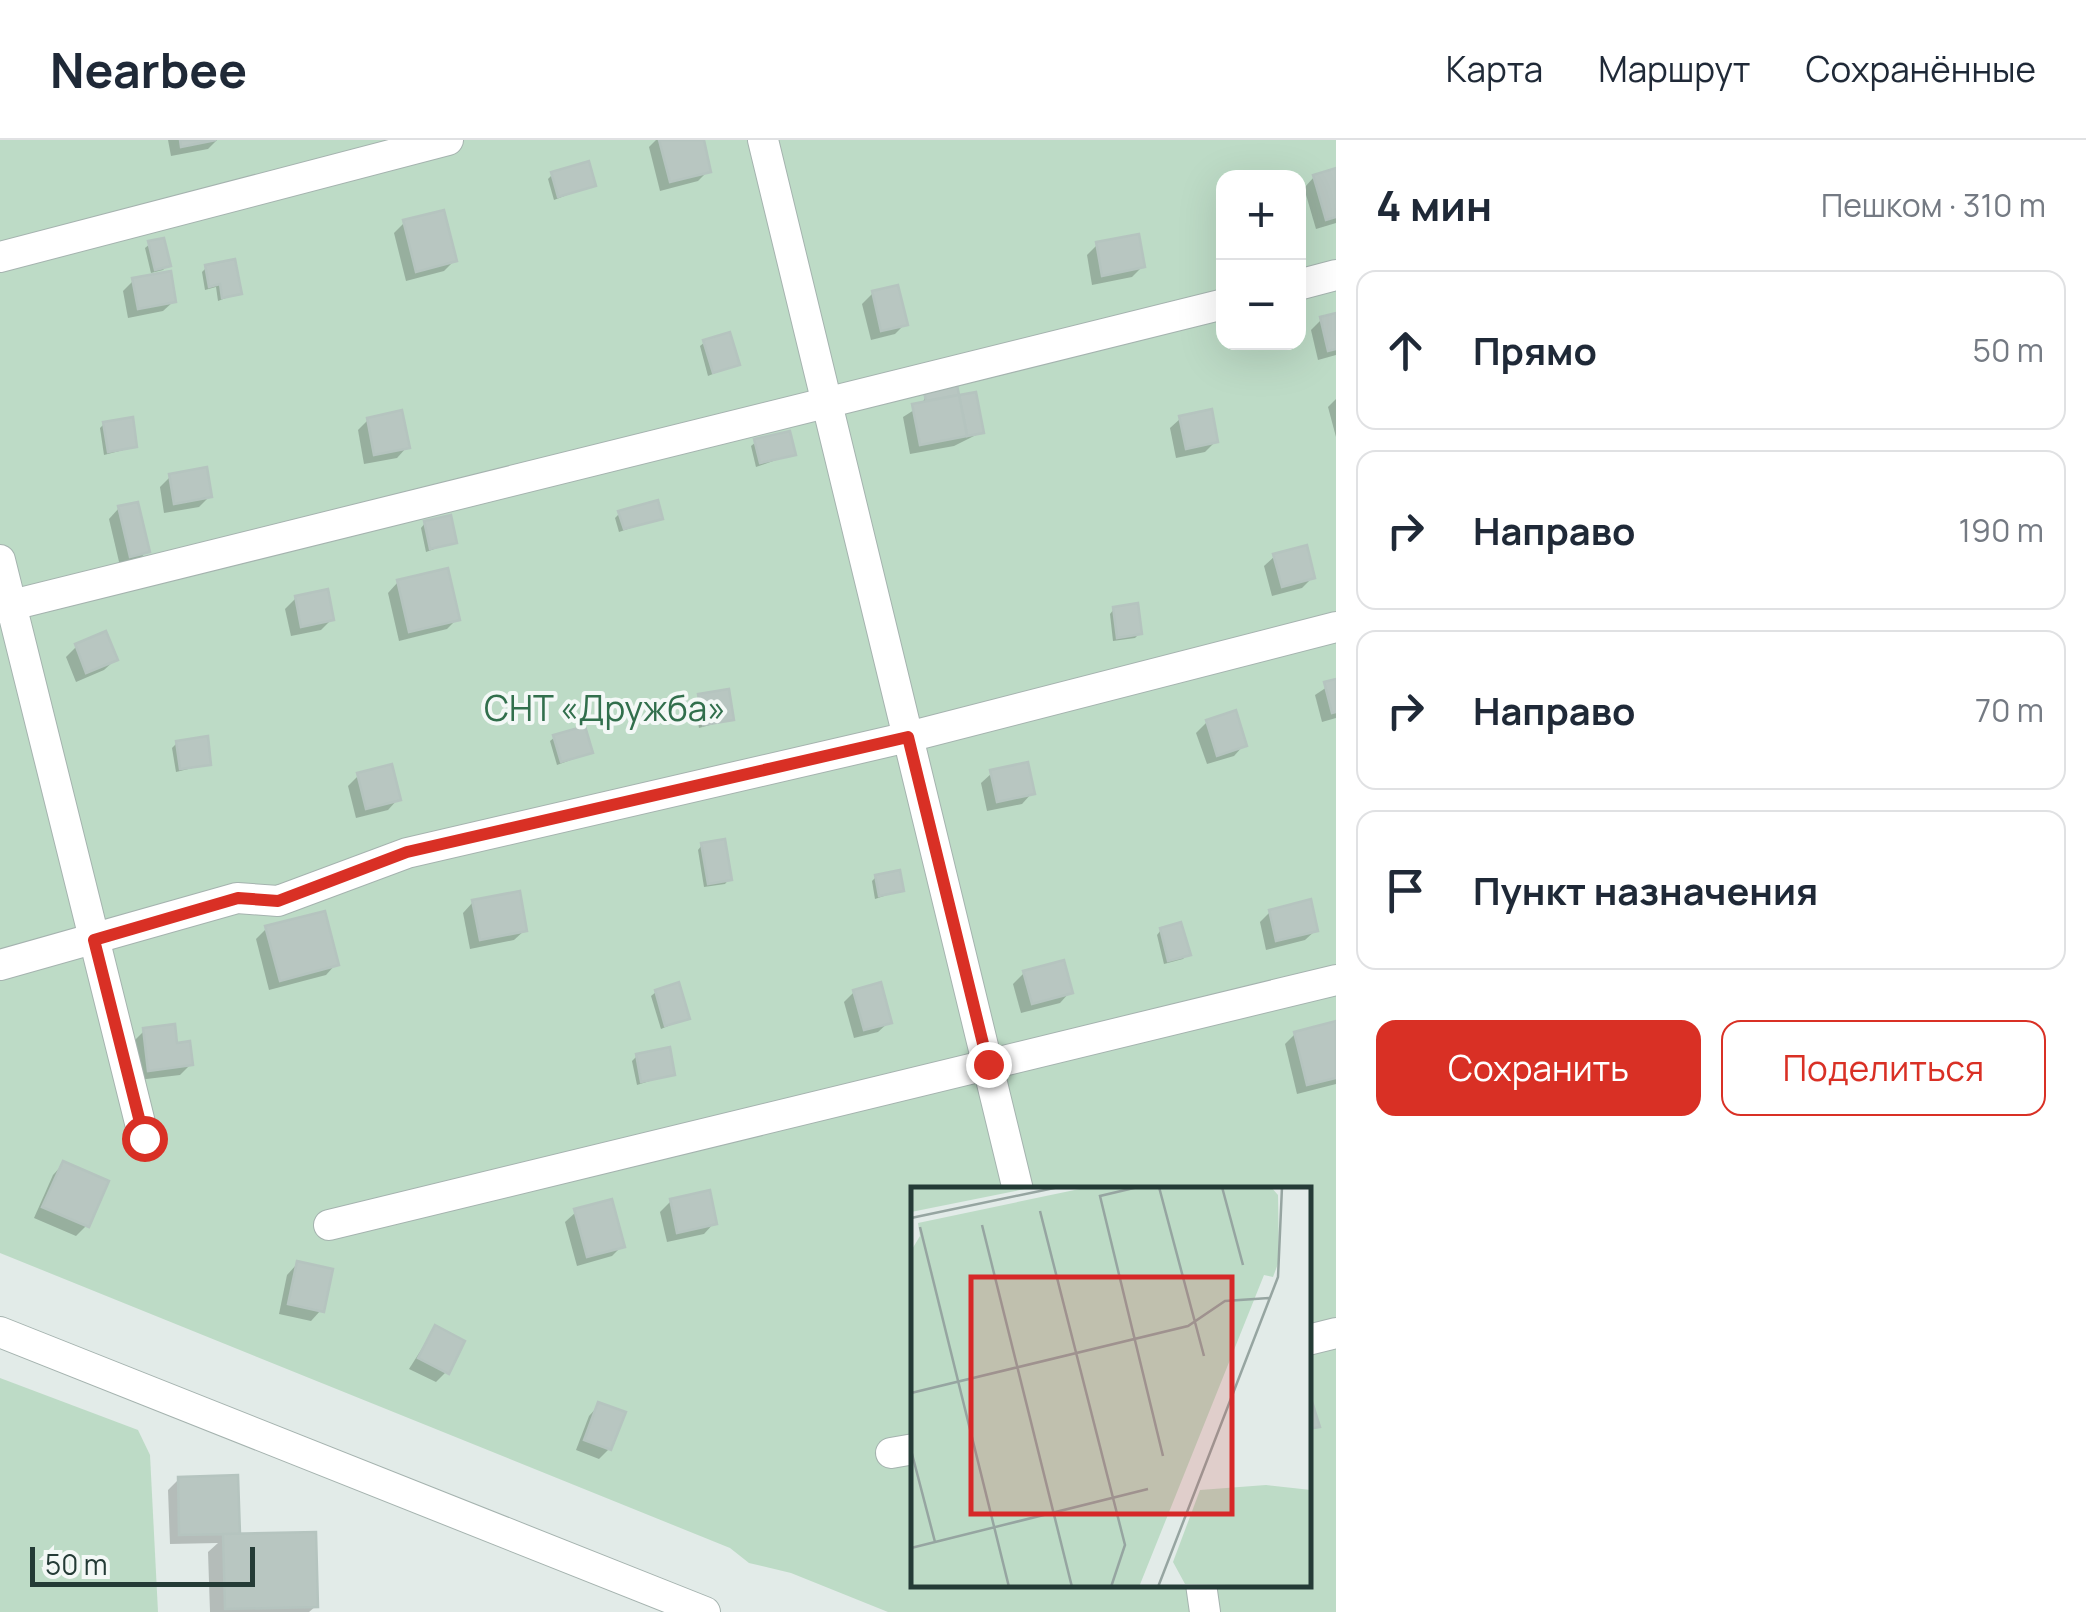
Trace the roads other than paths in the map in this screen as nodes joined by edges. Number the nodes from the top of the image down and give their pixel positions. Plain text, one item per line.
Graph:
1 (448, 140) edge
2 (762, 140) edge
3 (0, 257) edge
4 (1336, 276) edge
5 (1306, 283) edge
6 (1216, 306) edge
7 (826, 403) junction
8 (0, 560) edge
9 (6, 607) edge
10 (1336, 627) edge
11 (908, 737) junction
12 (94, 940) junction
13 (0, 965) edge
14 (1336, 980) edge
15 (988, 1064) junction
16 (144, 1138) dead end
17 (1017, 1187) edge
18 (329, 1226) dead end
19 (0, 1332) edge
20 (1336, 1333) edge
21 (1311, 1339) edge
22 (1201, 1587) edge
23 (705, 1612) edge
24 (1204, 1612) edge

1 - 3 street
2 - 7 street
4 - 5 street
6 - 7 street
7 - 9 street
7 - 11 street
8 - 9 street
9 - 12 street
10 - 11 street
11 - 12 street
11 - 15 street
12 - 13 street
12 - 16 street
14 - 15 street
15 - 17 street
15 - 18 street
19 - 23 street
20 - 21 street
22 - 24 street

